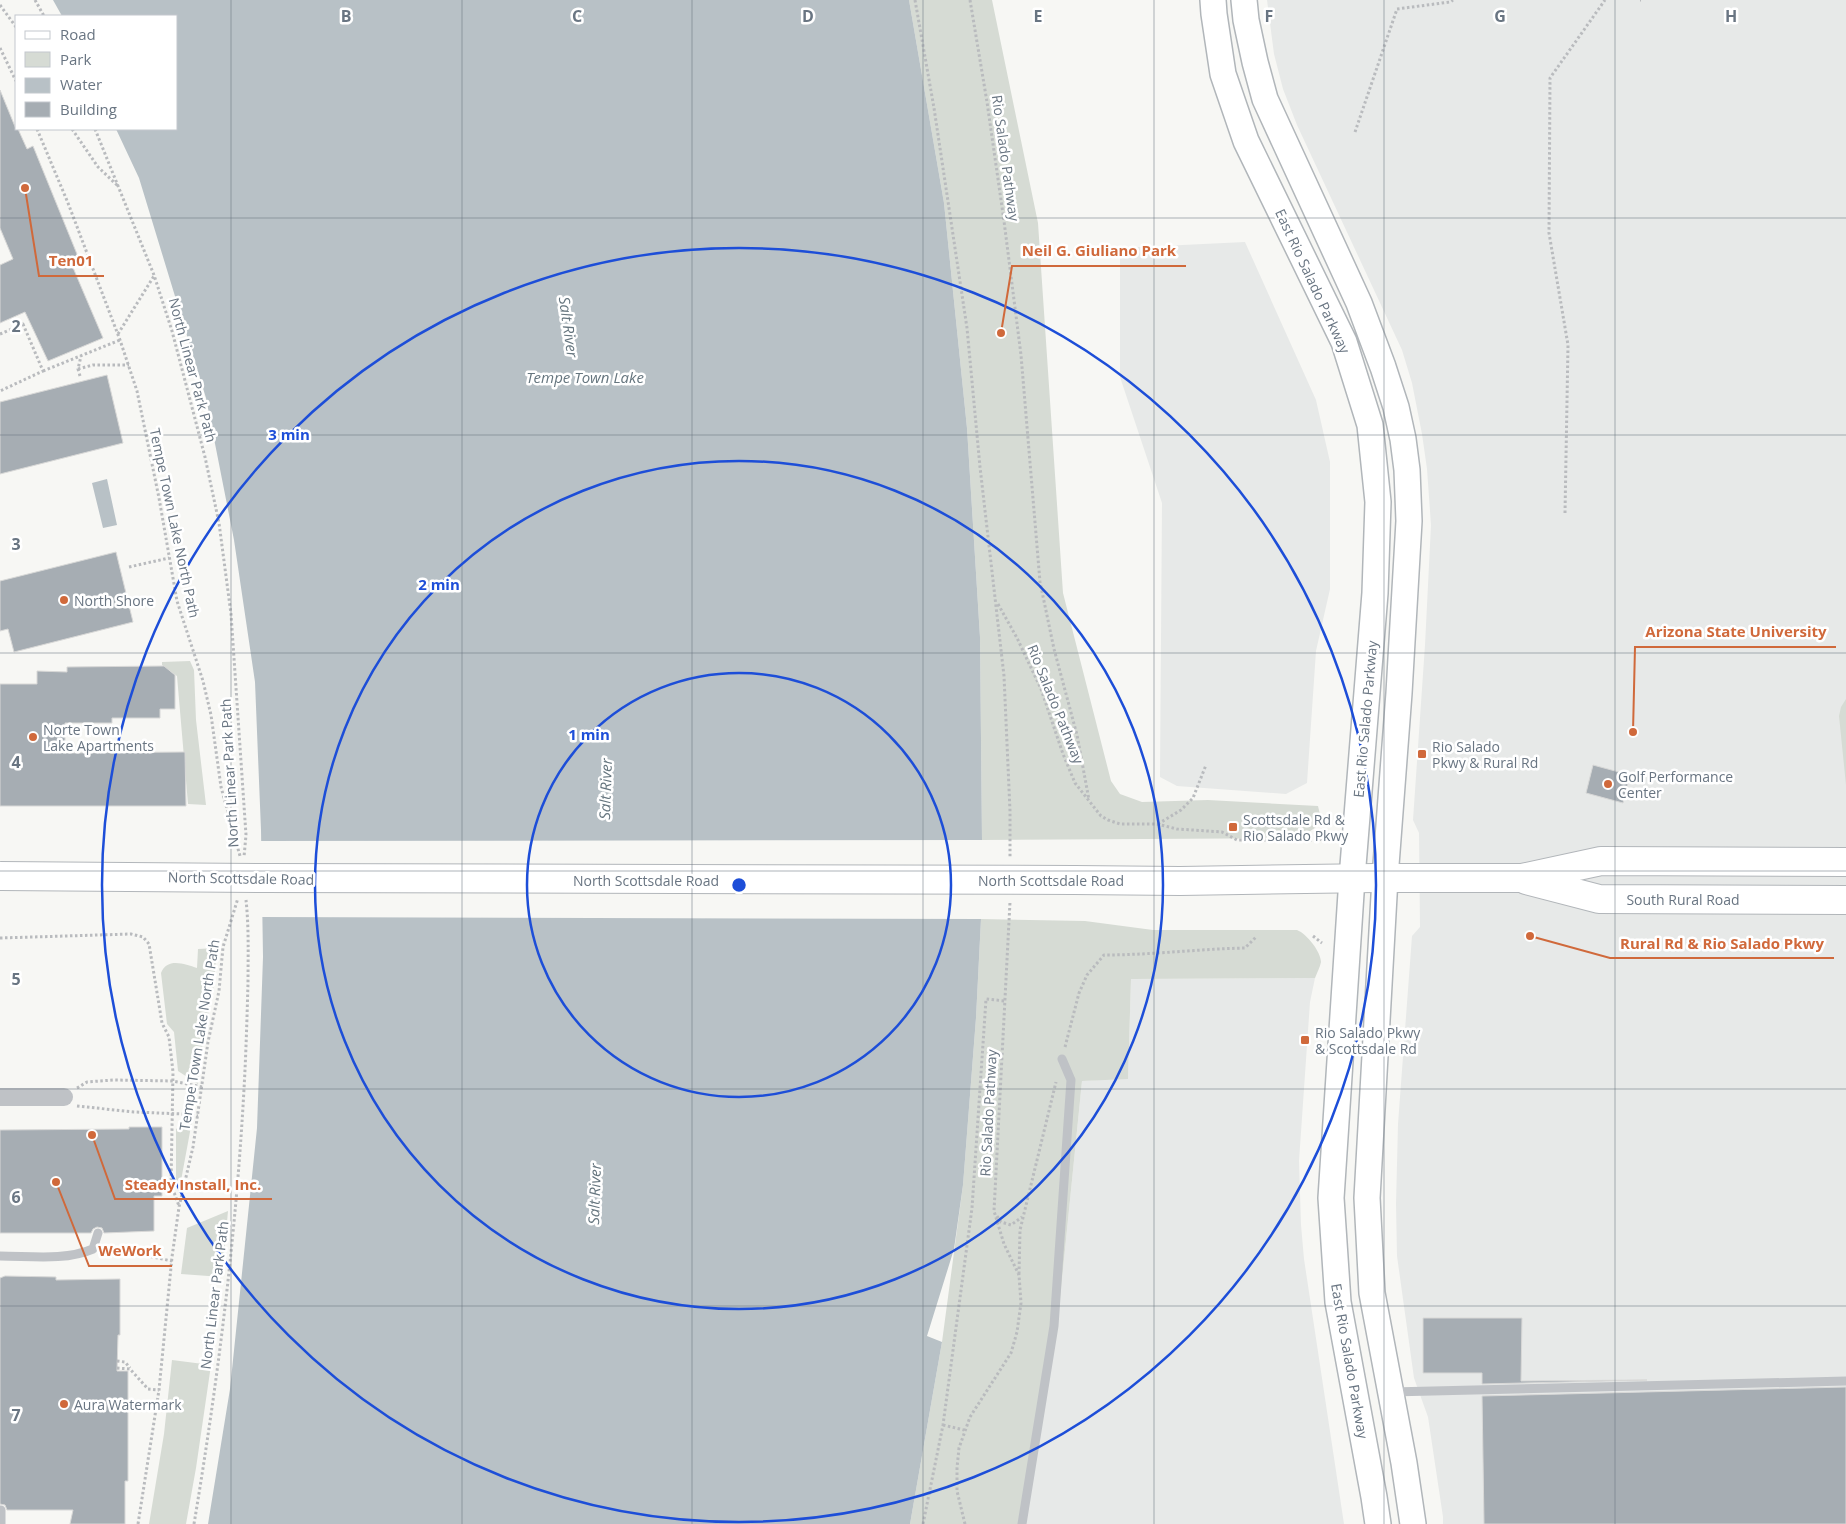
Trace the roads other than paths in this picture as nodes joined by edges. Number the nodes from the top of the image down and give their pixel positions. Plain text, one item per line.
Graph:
1 (1213, 0) edge
2 (1244, 0) edge
3 (1846, 862) edge
4 (0, 876) edge
5 (1352, 878) junction
6 (1385, 878) junction
7 (1522, 878) junction
8 (1846, 900) edge
9 (1062, 1059) road end
10 (0, 1097) edge
11 (64, 1097) road end
12 (98, 1233) dead end
13 (0, 1256) edge
14 (1846, 1381) edge
15 (1391, 1392) junction
16 (1, 1510) dead end
17 (1, 1524) edge
18 (1022, 1524) edge
19 (1378, 1524) edge
20 (1413, 1524) edge

1 - 5 main road, East Rio Salado Parkway
2 - 6 main road, East Rio Salado Parkway
3 - 7 main road, South Rural Road
4 - 5 main road, North Scottsdale Road, bridge
5 - 6 main road, South Rural Road
5 - 19 main road, East Rio Salado Parkway
6 - 7 main road, South Rural Road
6 - 15 main road, East Rio Salado Parkway
7 - 8 main road, South Rural Road
9 - 18 lane
10 - 11 street
12 - 13 lane
14 - 15 lane
15 - 20 main road, East Rio Salado Parkway
16 - 17 lane

